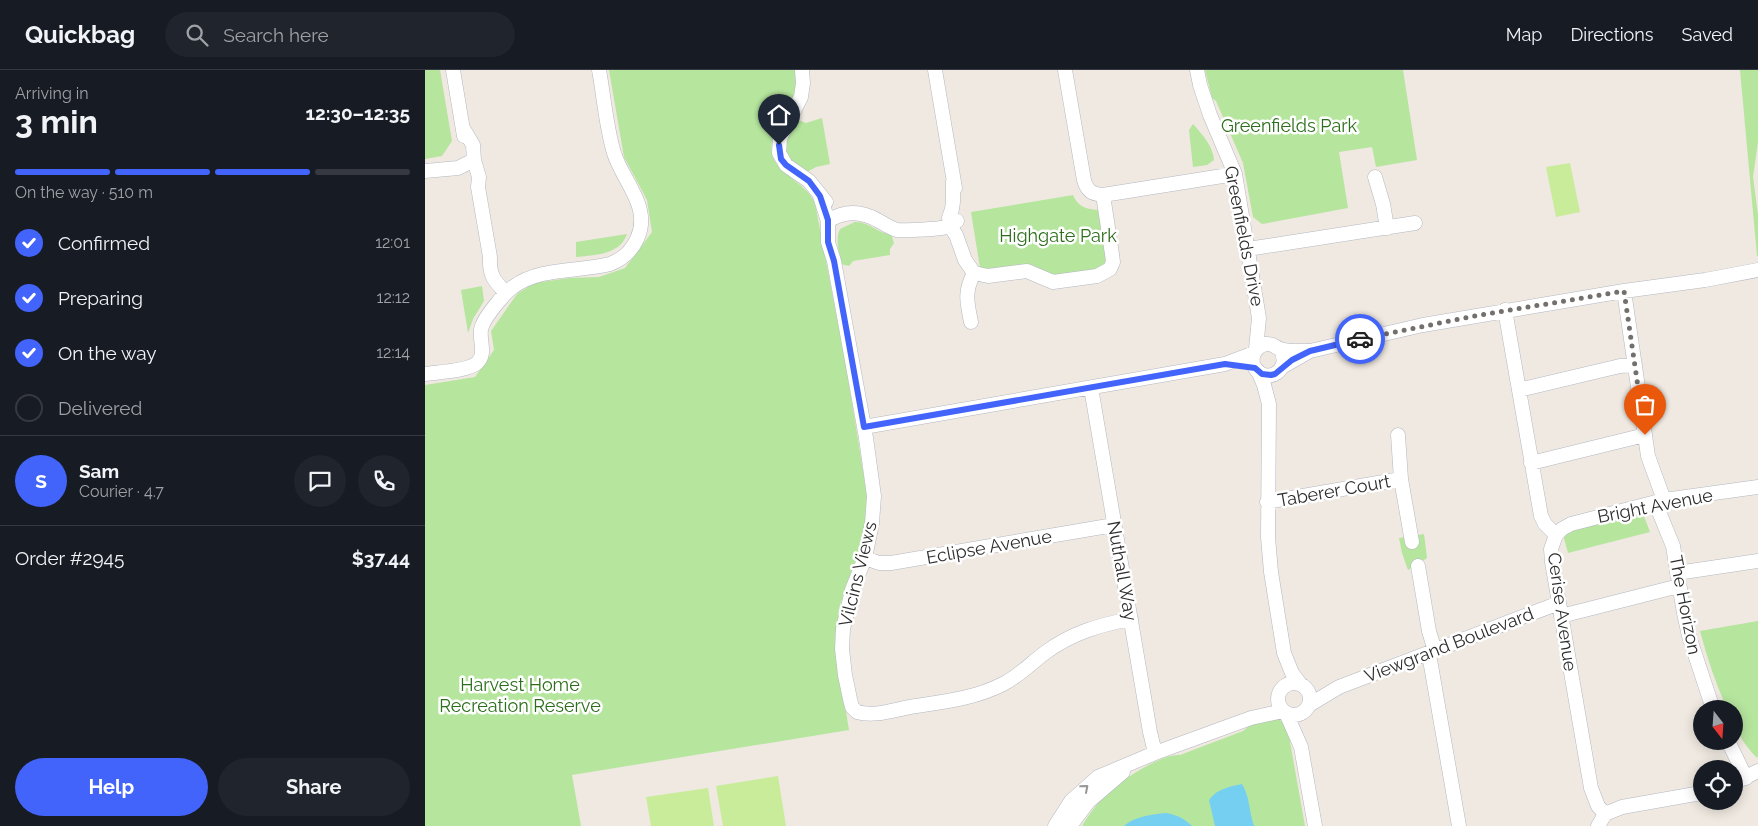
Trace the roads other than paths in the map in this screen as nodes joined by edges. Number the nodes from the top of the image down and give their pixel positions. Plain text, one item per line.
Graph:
1 (453, 70) edge
2 (599, 70) edge
3 (802, 70) edge
4 (935, 70) edge
5 (1065, 70) edge
6 (1197, 70) edge
7 (469, 161) junction
8 (429, 170) edge
9 (1235, 174) junction
10 (1375, 177) dead end
11 (1103, 195) junction
12 (834, 220) junction
13 (951, 222) junction
14 (1415, 223) dead end
15 (1387, 228) junction
16 (1248, 249) junction
17 (1758, 270) edge
18 (974, 273) junction
19 (509, 290) junction
20 (1624, 291) junction
21 (1505, 310) junction
22 (1259, 318) junction
23 (971, 322) dead end
24 (1278, 348) junction
25 (1255, 351) junction
26 (1310, 351) junction
27 (1225, 364) junction
28 (1635, 365) junction
29 (1256, 369) junction
30 (1281, 369) junction
31 (425, 374) edge
32 (1091, 388) junction
33 (1519, 390) junction
34 (1269, 404) junction
35 (864, 427) junction
36 (1398, 435) dead end
37 (1645, 435) junction
38 (1531, 463) junction
39 (1401, 479) junction
40 (1758, 487) edge
41 (1660, 501) junction
42 (1267, 502) junction
43 (1114, 525) junction
44 (1556, 535) junction
45 (1412, 542) dead end
46 (865, 558) junction
47 (1758, 561) edge
48 (1418, 566) dead end
49 (1678, 579) junction
50 (1560, 610) junction
51 (1131, 620) junction
52 (1432, 652) junction
53 (1284, 653) junction
54 (1339, 687) junction
55 (1304, 688) junction
56 (1280, 692) junction
57 (1710, 700) edge
58 (1307, 708) junction
59 (1285, 712) junction
60 (1251, 718) junction
61 (1301, 747) junction
62 (1732, 750) edge
63 (1155, 753) junction
64 (1135, 762) junction
65 (1746, 777) edge
66 (1693, 795) edge
67 (1601, 820) edge
68 (1055, 826) edge
69 (1070, 826) edge
70 (1315, 826) edge
71 (1459, 826) edge

1 - 7 street
2 - 19 street
3 - 12 street, Vilcins Views
4 - 13 street
5 - 11 street
6 - 9 street, Greenfields Drive
7 - 8 street
7 - 19 street
9 - 11 street
9 - 16 street, Greenfields Drive
10 - 15 street
11 - 18 street
12 - 13 street
12 - 35 street, Vilcins Views
13 - 18 street
14 - 15 street
15 - 16 street
16 - 22 street, Greenfields Drive
17 - 20 street
18 - 23 street
19 - 31 street
20 - 21 street
20 - 28 street, The Horizon
21 - 26 street
21 - 33 street, Cerise Avenue
22 - 24 street, Greenfields Drive
22 - 25 street, Greenfields Drive
24 - 25 street
24 - 26 street
24 - 30 street
25 - 27 street
25 - 29 street
26 - 30 street
27 - 29 street
27 - 32 street
28 - 33 street
28 - 37 street, The Horizon
29 - 30 street
29 - 34 street
30 - 34 street
32 - 35 street
32 - 43 street, Nuthall Way
33 - 38 street, Cerise Avenue
34 - 42 street
35 - 46 street, Vilcins Views
36 - 39 street, Taberer Court
37 - 38 street
37 - 41 street, The Horizon
38 - 44 street, Cerise Avenue
39 - 42 street, Taberer Court
39 - 45 street, Taberer Court
40 - 41 street, Bright Avenue
41 - 44 street, Bright Avenue
41 - 49 street, The Horizon
42 - 53 street
43 - 46 street, Eclipse Avenue
43 - 51 street, Nuthall Way
44 - 50 street, Cerise Avenue
46 - 51 street, Vilcins Views
47 - 49 street, Viewgrand Boulevard
48 - 52 street
49 - 50 street, Viewgrand Boulevard
49 - 57 street, The Horizon
50 - 52 street, Viewgrand Boulevard
50 - 67 street, Cerise Avenue
51 - 63 street, Nuthall Way
52 - 54 street, Viewgrand Boulevard
52 - 71 street
53 - 55 street
53 - 56 street
54 - 55 street, Viewgrand Boulevard
54 - 58 street, Viewgrand Boulevard
55 - 56 street
55 - 58 street
56 - 59 street
56 - 60 street
58 - 59 street
58 - 61 street
59 - 60 street
59 - 61 street
60 - 63 street
61 - 70 street
62 - 65 street
63 - 64 street
68 -> 64 street
64 - 69 street
66 - 67 street

